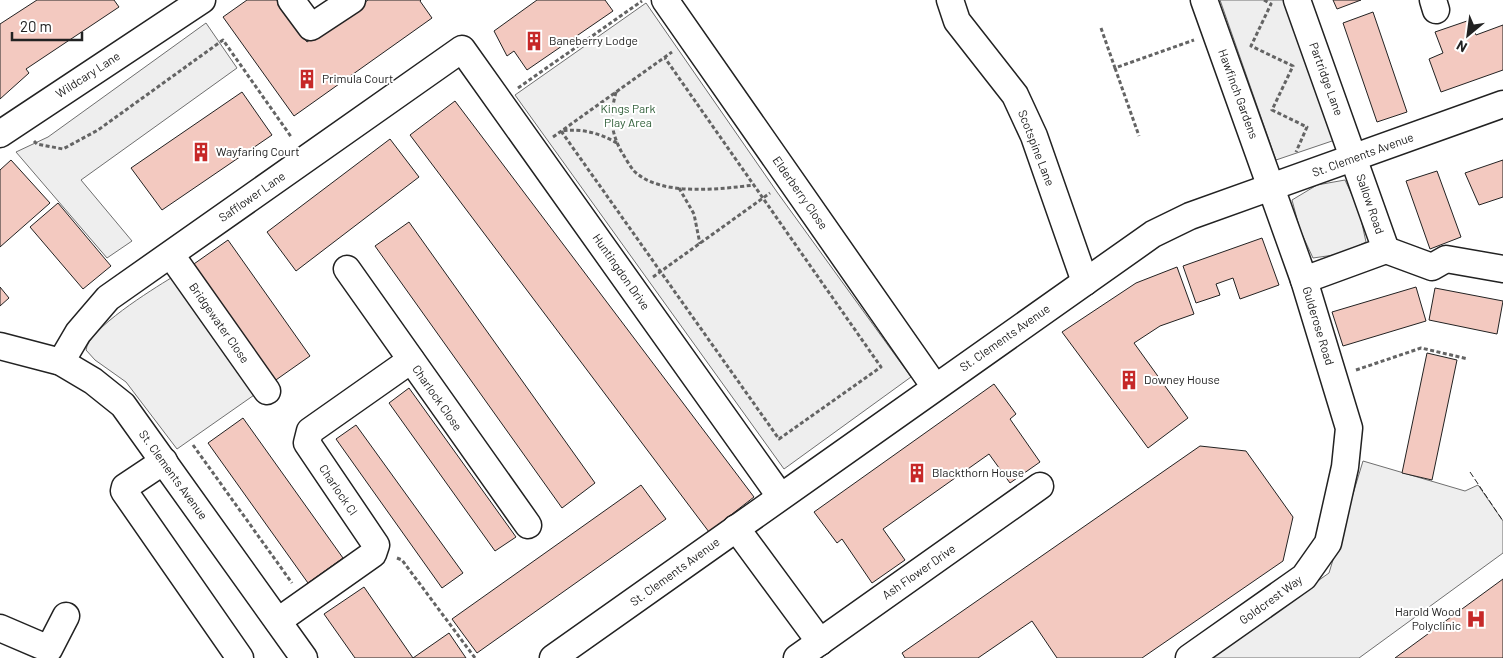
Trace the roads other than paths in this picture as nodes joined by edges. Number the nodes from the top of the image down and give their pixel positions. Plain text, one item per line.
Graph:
1 (202, 0) edge
2 (292, 0) edge
3 (352, 0) edge
4 (665, 0) edge
5 (950, 0) edge
6 (1204, 0) edge
7 (1297, 0) edge
8 (462, 49) joint
9 (1503, 104) edge
10 (8, 129) edge
11 (1355, 158) junction
12 (1276, 186) junction
13 (1386, 250) junction
14 (171, 255) junction
15 (347, 269) dead end
16 (1503, 269) edge
17 (1304, 280) junction
18 (1086, 282) junction
19 (0, 346) edge
20 (411, 360) junction
21 (61, 362) junction
22 (935, 387) junction
23 (267, 391) dead end
24 (164, 462) junction
25 (1345, 467) joint
26 (1040, 486) dead end
27 (780, 496) junction
28 (528, 525) dead end
29 (736, 528) junction
30 (66, 616) dead end
31 (278, 621) junction
32 (0, 628) edge
33 (820, 642) junction
34 (240, 658) edge
35 (304, 658) edge
36 (553, 658) edge
37 (797, 658) edge
38 (1189, 658) edge

1 - 10 street, Wildcary Lane
2 - 3 street
4 - 22 street, Elderberry Close
5 - 18 street, Scotspine Lane
6 - 12 street, Hawfinch Gardens
7 - 11 street, Partridge Lane
8 - 14 street, Safflower Lane
8 - 27 street, Huntingdon Drive
9 - 11 street, St. Clements Avenue
11 - 12 street, St. Clements Avenue
11 - 13 street, Sallow Road
12 - 17 street, Gulderose Road
12 - 18 street, St. Clements Avenue
13 - 16 street, Sallow Road
13 - 17 street, Sallow Road
14 - 21 street, Safflower Lane
14 - 23 street, Bridgewater Close
15 - 20 street, Charlock Close
17 - 25 street, Gulderose Road
18 - 22 street, St. Clements Avenue
19 - 21 street, St. Clements Avenue
20 - 28 street, Charlock Close
20 - 31 street, Charlock Cl
21 - 24 street, St. Clements Avenue
22 - 27 street, St. Clements Avenue
24 - 31 street, St. Clements Avenue
24 - 34 street
25 - 38 street, Goldcrest Way
26 - 33 street, Ash Flower Drive
27 - 29 street, St. Clements Avenue
29 - 33 street
29 - 36 street, St. Clements Avenue
30 - 32 street
31 - 35 street, St. Clements Avenue
33 - 37 street, Ash Flower Drive

